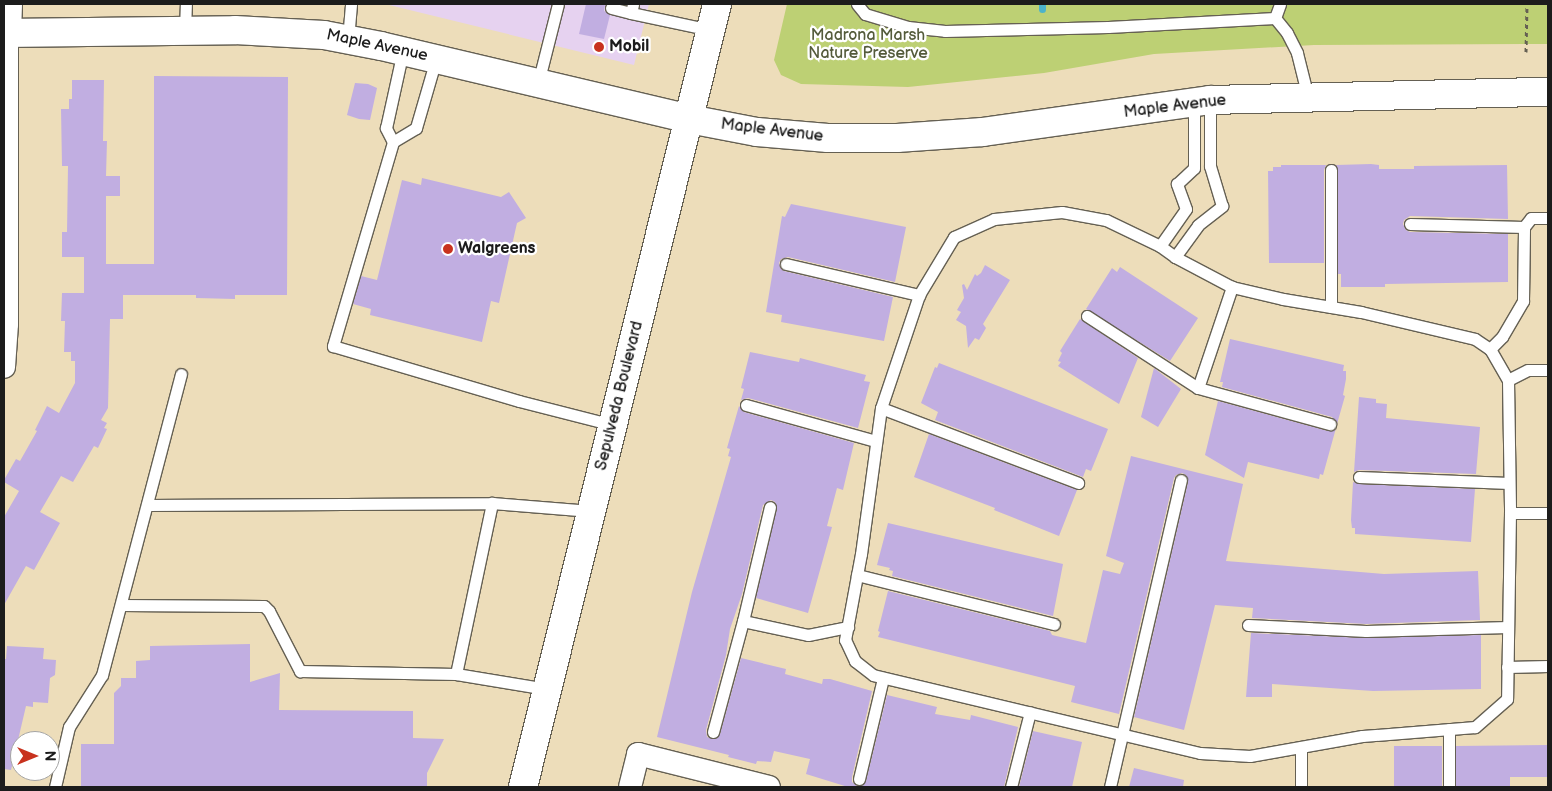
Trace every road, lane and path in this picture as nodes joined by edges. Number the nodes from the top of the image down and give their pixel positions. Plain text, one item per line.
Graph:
1 (8, 4) edge
2 (351, 4) edge
3 (558, 4) edge
4 (717, 4) edge
5 (857, 4) edge
6 (1271, 4) edge
7 (1280, 4) edge
8 (1527, 4) edge
9 (611, 8) dead end
10 (632, 8) edge
11 (185, 17) edge
12 (1275, 18) junction
13 (710, 30) junction
14 (6, 33) edge
15 (348, 40) junction
16 (403, 51) junction
17 (1526, 52) dead end
18 (436, 59) junction
19 (538, 83) junction
20 (1548, 92) edge
21 (1308, 97) junction
22 (1202, 101) junction
23 (689, 119) junction
24 (393, 142) junction
25 (1331, 170) dead end
26 (6, 186) edge
27 (1548, 218) edge
28 (1410, 224) dead end
29 (1524, 227) junction
30 (1160, 246) junction
31 (1175, 257) junction
32 (786, 264) dead end
33 (1232, 287) junction
34 (919, 295) junction
35 (1332, 307) junction
36 (1087, 316) dead end
37 (6, 324) edge
38 (1490, 349) junction
39 (4, 367) edge
40 (1548, 370) edge
41 (181, 374) dead end
42 (1508, 380) junction
43 (1198, 388) junction
44 (746, 405) dead end
45 (881, 408) junction
46 (1330, 424) dead end
47 (612, 425) junction
48 (876, 441) junction
49 (1359, 477) dead end
50 (1181, 480) dead end
51 (1078, 482) dead end
52 (1510, 482) junction
53 (492, 503) junction
54 (147, 505) junction
55 (770, 506) dead end
56 (591, 511) junction
57 (1510, 513) junction
58 (1548, 513) edge
59 (857, 575) junction
60 (120, 605) junction
61 (743, 621) junction
62 (1054, 624) dead end
63 (1248, 625) dead end
64 (848, 627) junction
65 (1508, 627) junction
66 (1548, 666) edge
67 (1507, 667) junction
68 (456, 674) junction
69 (883, 678) junction
70 (547, 689) junction
71 (1030, 712) junction
72 (1449, 729) junction
73 (713, 732) dead end
74 (1122, 734) junction
75 (1301, 747) junction
76 (859, 779) dead end
77 (55, 787) edge
78 (523, 787) edge
79 (630, 787) edge
80 (769, 787) edge
81 (1011, 787) edge
82 (1110, 787) edge
83 (1301, 787) edge
84 (1449, 787) edge

1 - 14 street
2 - 15 lane
3 - 19 lane
4 - 13 street, Sepulveda Boulevard
5 - 12 lane
6 - 12 lane
7 - 12 lane
8 - 17 path
9 - 10 lane
10 - 13 lane
11 - 14 street, Maple Avenue
11 - 15 street, Maple Avenue
12 - 21 lane
13 - 23 street, Sepulveda Boulevard
14 - 26 street
15 - 16 street, Maple Avenue
16 - 18 street, Maple Avenue
16 - 24 lane
18 - 19 street, Maple Avenue
18 - 24 lane
19 - 23 street, Maple Avenue
20 - 21 street, Maple Avenue
21 - 22 street, Maple Avenue
22 - 23 street, Maple Avenue
22 - 30 lane
22 - 31 lane
23 - 47 street, Sepulveda Boulevard
24 - 47 lane
25 - 35 lane
26 - 37 street
27 - 29 lane
28 - 29 lane
29 - 38 lane
30 - 31 lane
30 - 34 lane
31 - 33 lane
32 - 34 lane
33 - 35 lane
33 - 43 lane
34 - 45 lane
35 - 38 lane
36 - 43 lane
37 - 39 street
38 - 42 lane
40 - 42 lane
41 - 54 lane
42 - 52 lane
43 - 46 lane
44 - 48 lane
45 - 48 lane
45 - 51 lane
47 - 56 street, Sepulveda Boulevard
48 - 59 lane
49 - 52 lane
50 - 74 lane
52 - 57 lane
53 - 54 lane
53 - 56 lane
53 - 68 lane
54 - 60 lane
55 - 61 lane
56 - 70 street, Sepulveda Boulevard
57 - 58 lane
57 - 65 lane
59 - 62 lane
59 - 64 lane
60 - 68 lane
60 - 77 lane
61 - 64 lane
61 - 73 lane
63 - 65 lane
64 - 69 lane
65 - 67 lane
66 - 67 lane
67 - 72 lane
68 - 70 lane
69 - 71 lane
69 - 76 lane
70 - 78 street, Sepulveda Boulevard
71 - 74 lane
71 - 81 lane
72 - 75 lane
72 - 84 lane
74 - 75 lane
74 - 82 lane
75 - 83 lane
79 - 80 street

